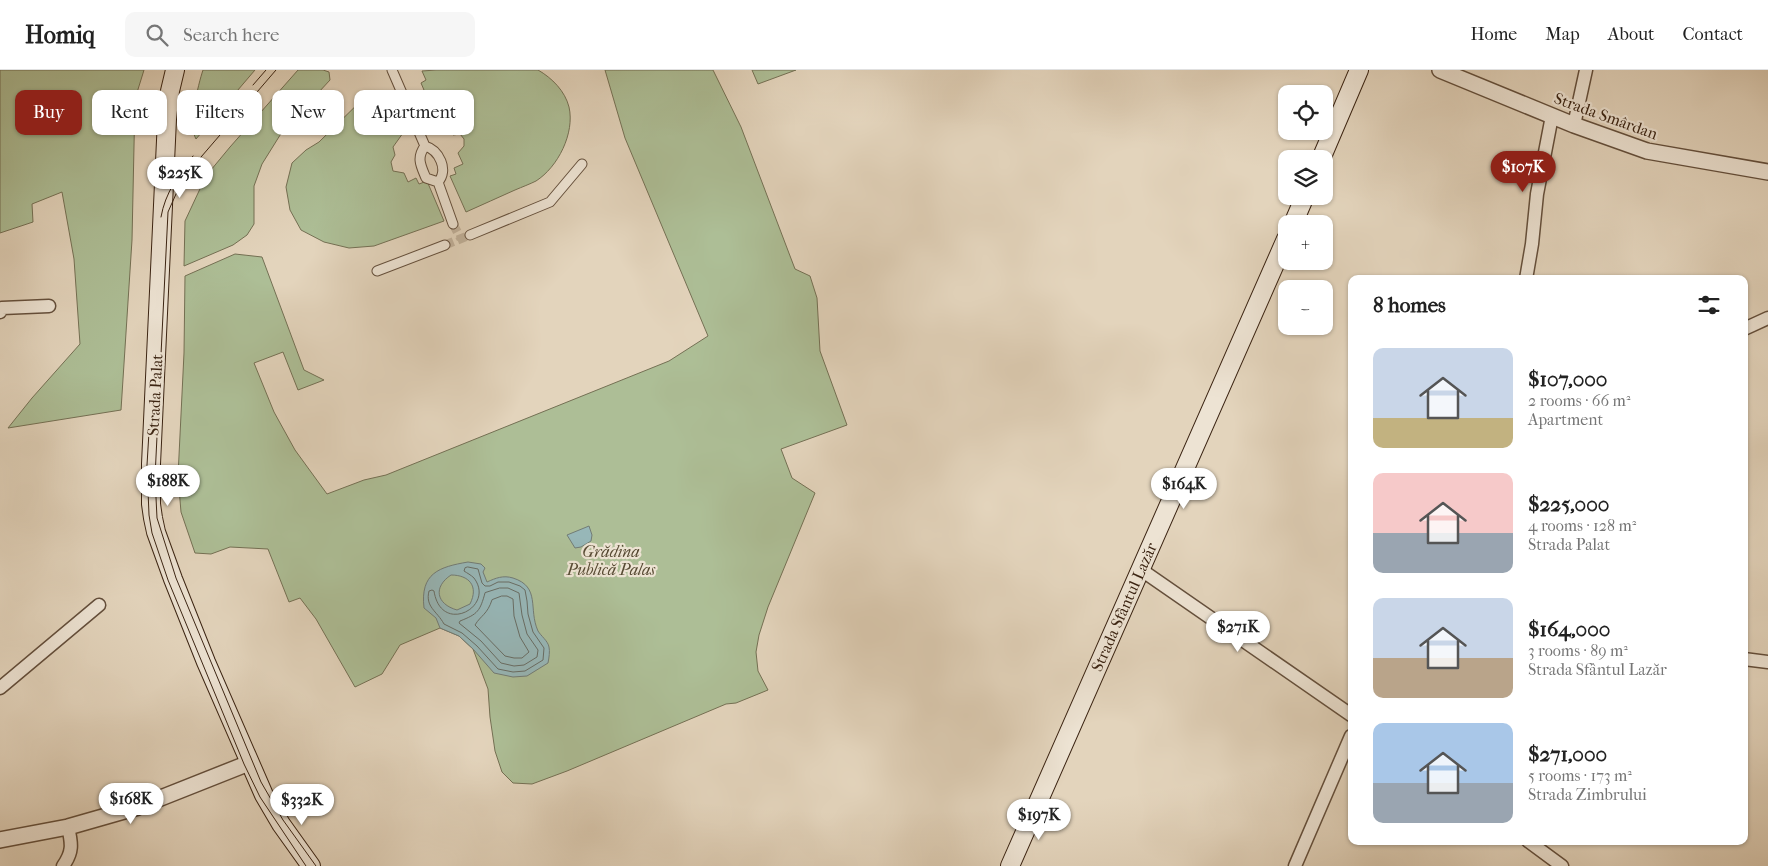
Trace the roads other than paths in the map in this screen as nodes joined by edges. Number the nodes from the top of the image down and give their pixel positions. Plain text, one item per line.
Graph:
1 (175, 70) edge
2 (392, 70) edge
3 (1359, 70) edge
4 (1440, 70) edge
5 (1586, 70) edge
6 (1552, 116) junction
7 (1574, 125) junction
8 (425, 146) junction
9 (1326, 150) edge
10 (582, 164) dead end
11 (1768, 172) edge
12 (438, 182) junction
13 (453, 224) tunnel mouth
14 (470, 235) tunnel mouth
15 (445, 245) tunnel mouth
16 (1278, 257) edge
17 (377, 271) dead end
18 (1527, 275) edge
19 (49, 306) dead end
20 (1, 310) edge
21 (1768, 318) edge
22 (1748, 326) edge
23 (1140, 569) junction
24 (99, 605) dead end
25 (1748, 659) edge
26 (1768, 662) edge
27 (0, 688) edge
28 (1348, 712) edge
29 (1348, 743) edge
30 (249, 763) junction
31 (68, 828) junction
32 (0, 840) edge
33 (1533, 845) edge
34 (63, 866) edge
35 (311, 866) edge
36 (1010, 866) edge
37 (1295, 866) edge
38 (1562, 866) edge

1 - 30 main road, Strada Palat
2 - 8 street
3 - 9 main road
4 - 6 street, Strada Smârdan
5 - 7 street
6 - 7 street, Strada Smârdan
6 - 18 street
7 - 11 street, Strada Smârdan
8 - 12 street
8 - 12 street
10 - 14 street
12 - 13 street
15 - 17 street
16 - 23 main road, Strada Sfântul Lazăr
19 - 20 street
21 - 22 street
23 - 28 street
23 - 36 main road, Strada Sfântul Lazăr
24 - 27 street
25 - 26 street
29 - 37 street
30 - 31 street
30 - 35 main road, Strada Palat
31 - 32 street
31 - 34 street
33 - 38 street

